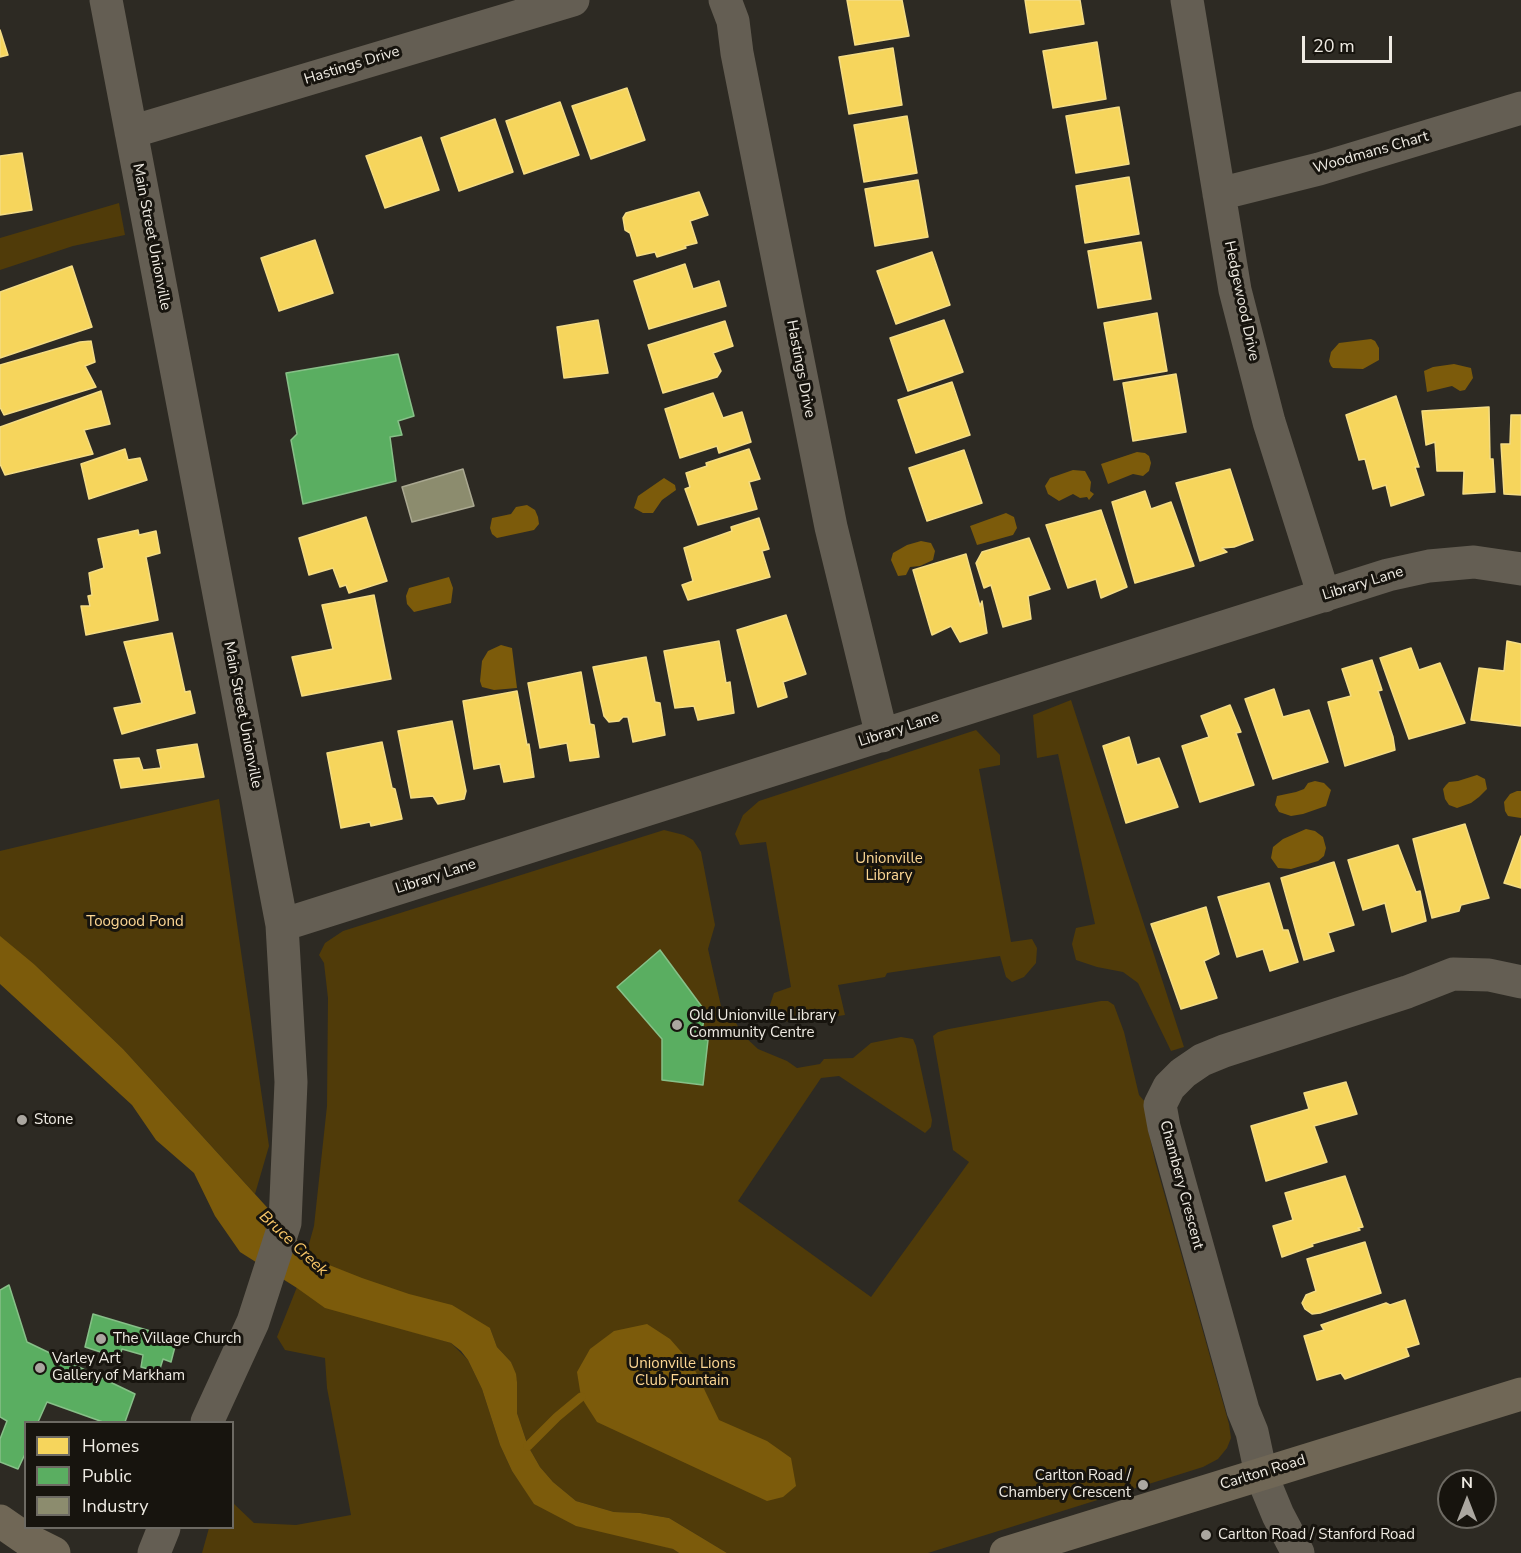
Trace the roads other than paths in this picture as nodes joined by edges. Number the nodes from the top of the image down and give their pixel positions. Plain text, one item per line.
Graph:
1 (106, 0) edge
2 (573, 0) edge
3 (725, 0) edge
4 (1186, 0) edge
5 (1521, 108) edge
6 (131, 132) junction
7 (1219, 194) junction
8 (1521, 568) edge
9 (1324, 596) junction
10 (882, 736) junction
11 (282, 926) junction
12 (1521, 982) edge
13 (1521, 1394) edge
14 (207, 1421) edge
15 (1261, 1474) junction
16 (0, 1521) edge
17 (163, 1529) edge
18 (1043, 1547) edge
19 (54, 1553) edge
20 (154, 1553) edge
21 (1006, 1553) edge
22 (1298, 1553) edge

1 - 6 street, Main Street Unionville
2 - 6 street, Hastings Drive
3 - 10 street, Hastings Drive
4 - 7 street, Hedgewood Drive
5 - 7 street, Woodmans Chart
6 - 11 street, Main Street Unionville
7 - 9 street, Hedgewood Drive
8 - 9 street, Library Lane
9 - 10 street, Library Lane
10 - 11 street, Library Lane
11 - 14 street, Main Street Unionville
12 - 15 street, Chambery Crescent
13 - 15 main road, Carlton Road
15 - 18 main road, Carlton Road
15 - 22 street, Chambery Crescent
16 - 19 main road
17 - 20 street
18 - 21 main road, Carlton Road

